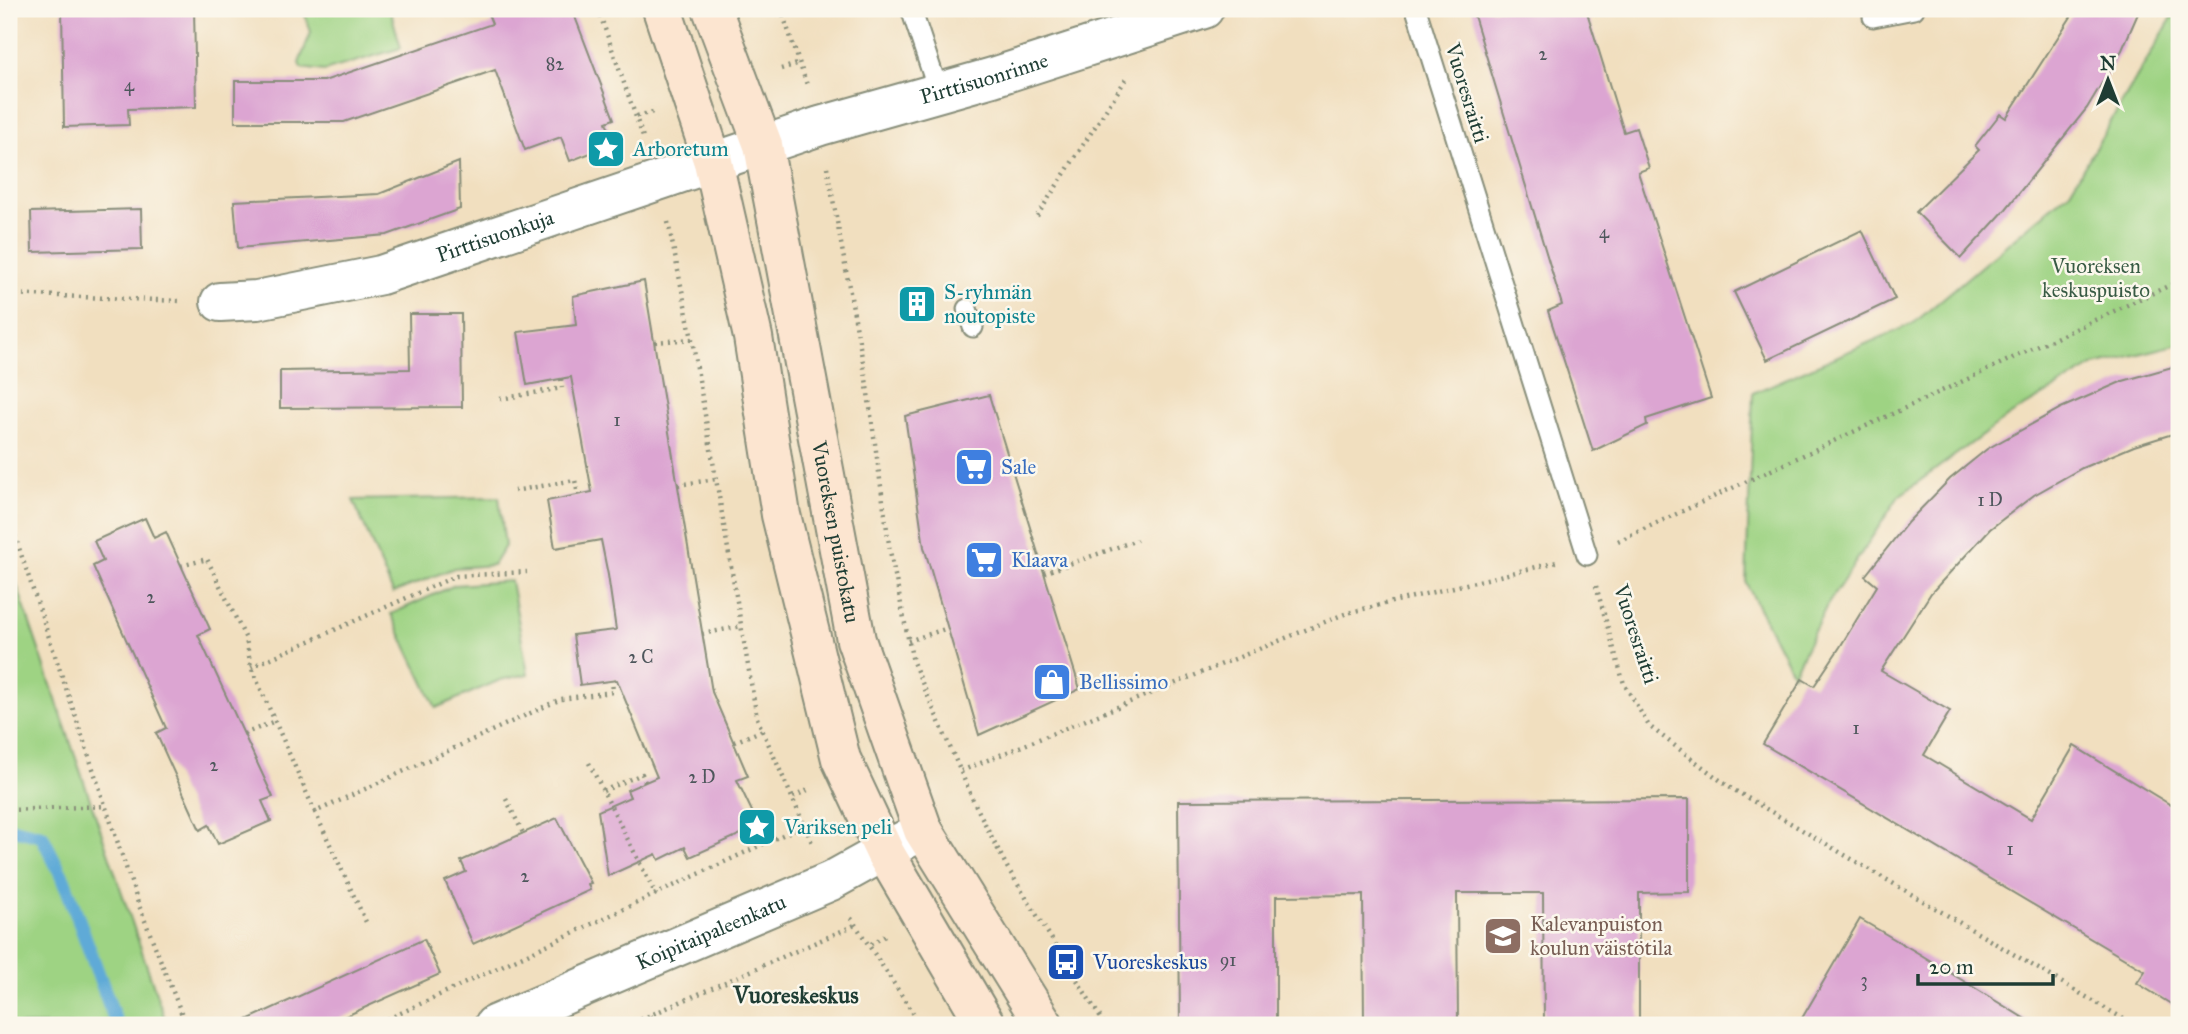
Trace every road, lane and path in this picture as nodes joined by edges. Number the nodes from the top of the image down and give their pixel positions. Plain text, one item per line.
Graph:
1 (662, 9) edge
2 (712, 9) edge
3 (781, 9) edge
4 (911, 9) edge
5 (1204, 9) edge
6 (1416, 9) edge
7 (1914, 9) edge
8 (1873, 17) dead end
9 (939, 93) junction
10 (1102, 113) dead end
11 (820, 126) junction
12 (763, 145) junction
13 (713, 162) junction
14 (1037, 216) dead end
15 (2179, 281) edge
16 (9, 294) edge
17 (220, 302) joint
18 (692, 339) dead end
19 (655, 342) dead end
20 (561, 379) dead end
21 (500, 399) dead end
22 (716, 479) dead end
23 (678, 485) dead end
24 (514, 491) dead end
25 (9, 494) edge
26 (578, 495) dead end
27 (1137, 540) dead end
28 (1587, 555) junction
29 (181, 566) dead end
30 (527, 572) dead end
31 (1044, 573) dead end
32 (742, 626) dead end
33 (948, 628) dead end
34 (702, 634) dead end
35 (908, 640) junction
36 (251, 667) junction
37 (612, 681) dead end
38 (275, 721) junction
39 (763, 730) dead end
40 (244, 734) dead end
41 (734, 742) dead end
42 (589, 763) dead end
43 (961, 771) junction
44 (645, 782) dead end
45 (603, 791) junction
46 (506, 799) dead end
47 (106, 806) junction
48 (9, 810) edge
49 (315, 812) junction
50 (804, 825) dead end
51 (923, 830) junction
52 (523, 833) dead end
53 (885, 853) junction
54 (656, 895) junction
55 (366, 922) dead end
56 (855, 925) dead end
57 (650, 1016) junction
58 (186, 1025) edge
59 (375, 1025) edge
60 (494, 1025) edge
61 (628, 1025) edge
62 (662, 1025) edge
63 (986, 1025) edge
64 (1044, 1025) edge
65 (1105, 1025) edge
66 (2134, 1025) edge

1 - 13 main road
2 - 12 main road, Vuoreksen puistokatu
3 - 11 path
4 - 9 lane
5 - 9 street, Pirttisuonrinne
6 - 28 lane, Vuoresraitti
7 - 8 lane
9 - 11 street, Pirttisuonrinne
10 - 14 path
11 - 12 street, Pirttisuonrinne
11 - 35 path
12 - 13 street, Pirttisuonkuja
12 - 51 main road, Vuoreksen puistokatu
13 - 17 street, Pirttisuonkuja
13 - 53 main road
15 - 28 path
16 - 17 path
18 - 19 path
20 - 21 path
22 - 23 path
24 - 26 path
25 - 47 path
27 - 31 path
28 - 43 path
28 - 66 path, Vuoresraitti
29 - 36 path
30 - 36 path
32 - 34 path
33 - 35 path
35 - 43 path
36 - 38 path
37 - 49 path
38 - 40 path
38 - 49 path
39 - 41 path
42 - 45 path
43 - 65 path
44 - 45 path
45 - 54 path
46 - 52 path
47 - 48 path
47 - 58 path
49 - 55 path
50 - 54 path
51 - 53 street, Koipitaipaleenkatu
51 - 64 main road, Vuoreksen puistokatu
53 - 60 street, Koipitaipaleenkatu
53 - 63 main road
54 - 59 path
56 - 57 path
57 - 61 path
57 - 62 path

